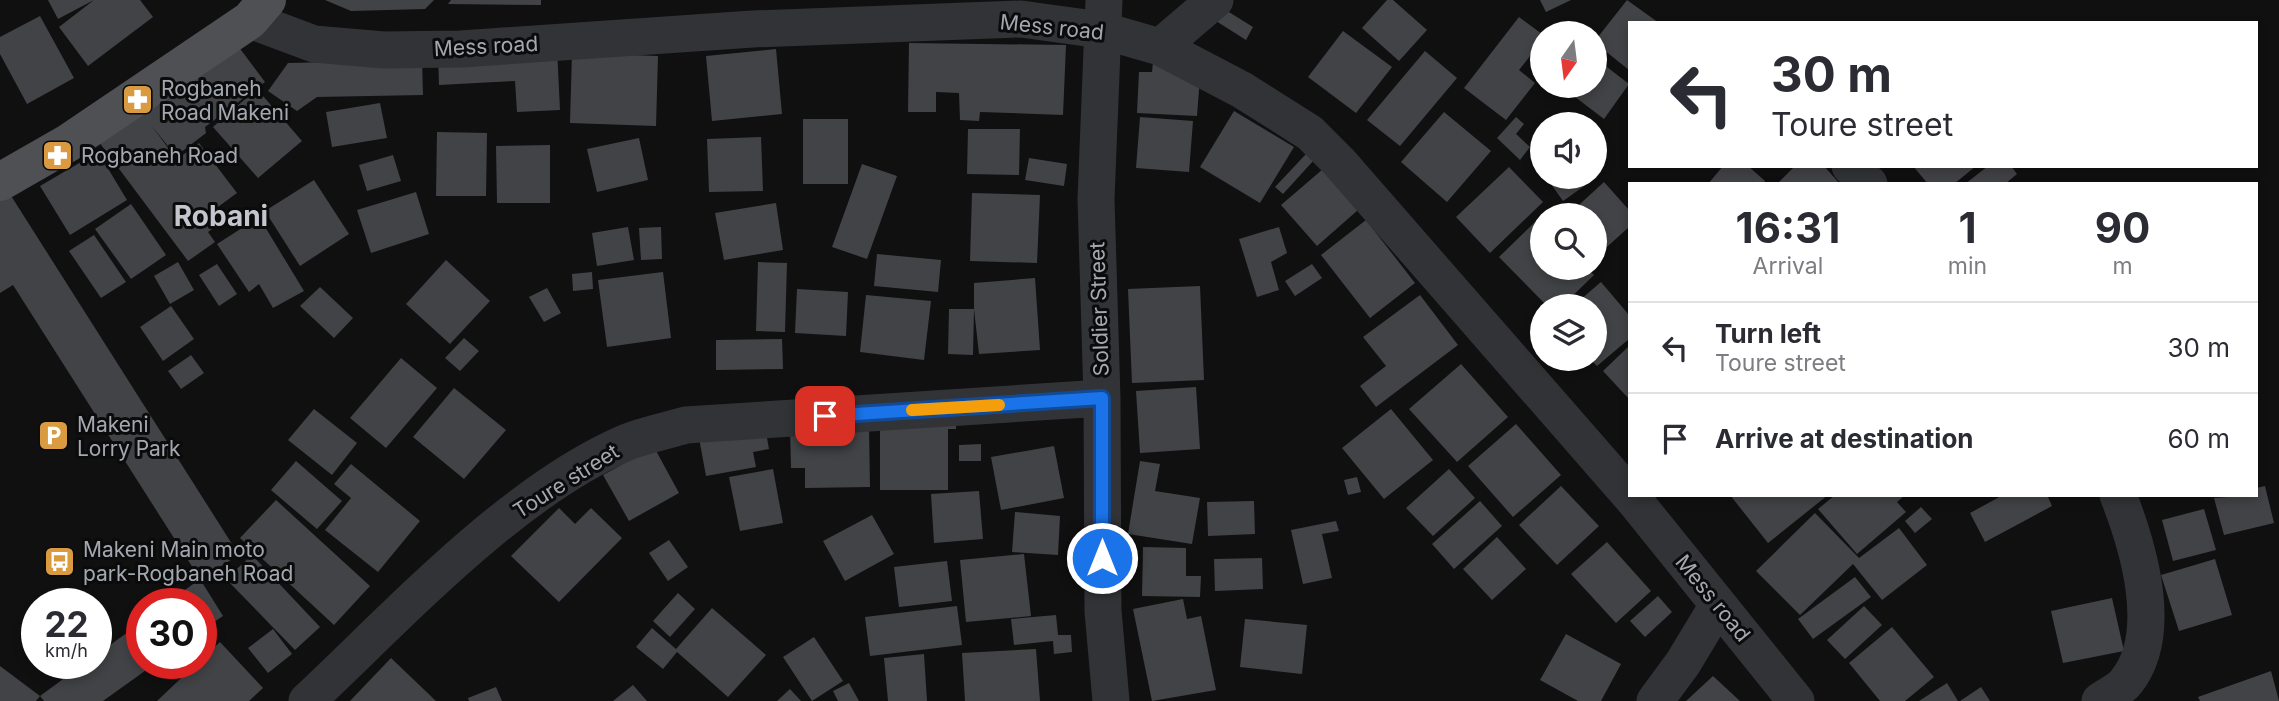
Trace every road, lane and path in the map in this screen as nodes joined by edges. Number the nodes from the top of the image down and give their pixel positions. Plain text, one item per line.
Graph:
1 (1215, 0) edge
2 (259, 10) edge
3 (1103, 15) edge
4 (1160, 47) junction
5 (1852, 168) edge
6 (0, 182) edge
7 (1867, 182) edge
8 (1102, 398) junction
9 (1628, 493) edge
10 (1631, 497) edge
11 (2119, 497) edge
12 (1718, 605) junction
13 (307, 701) edge
14 (1111, 701) edge
15 (1655, 701) edge
16 (1796, 701) edge
17 (2100, 701) edge

1 - 4 street
2 - 3 street, Mess road
2 - 6 main road
3 - 4 street, Mess road
3 - 8 street, Soldier Street
4 - 9 street, Mess road
5 - 7 street
8 - 13 street, Toure street
8 - 14 street, Soldier Street
10 - 12 street, Mess road
11 - 17 street
12 - 15 street
12 - 16 street, Mess road

